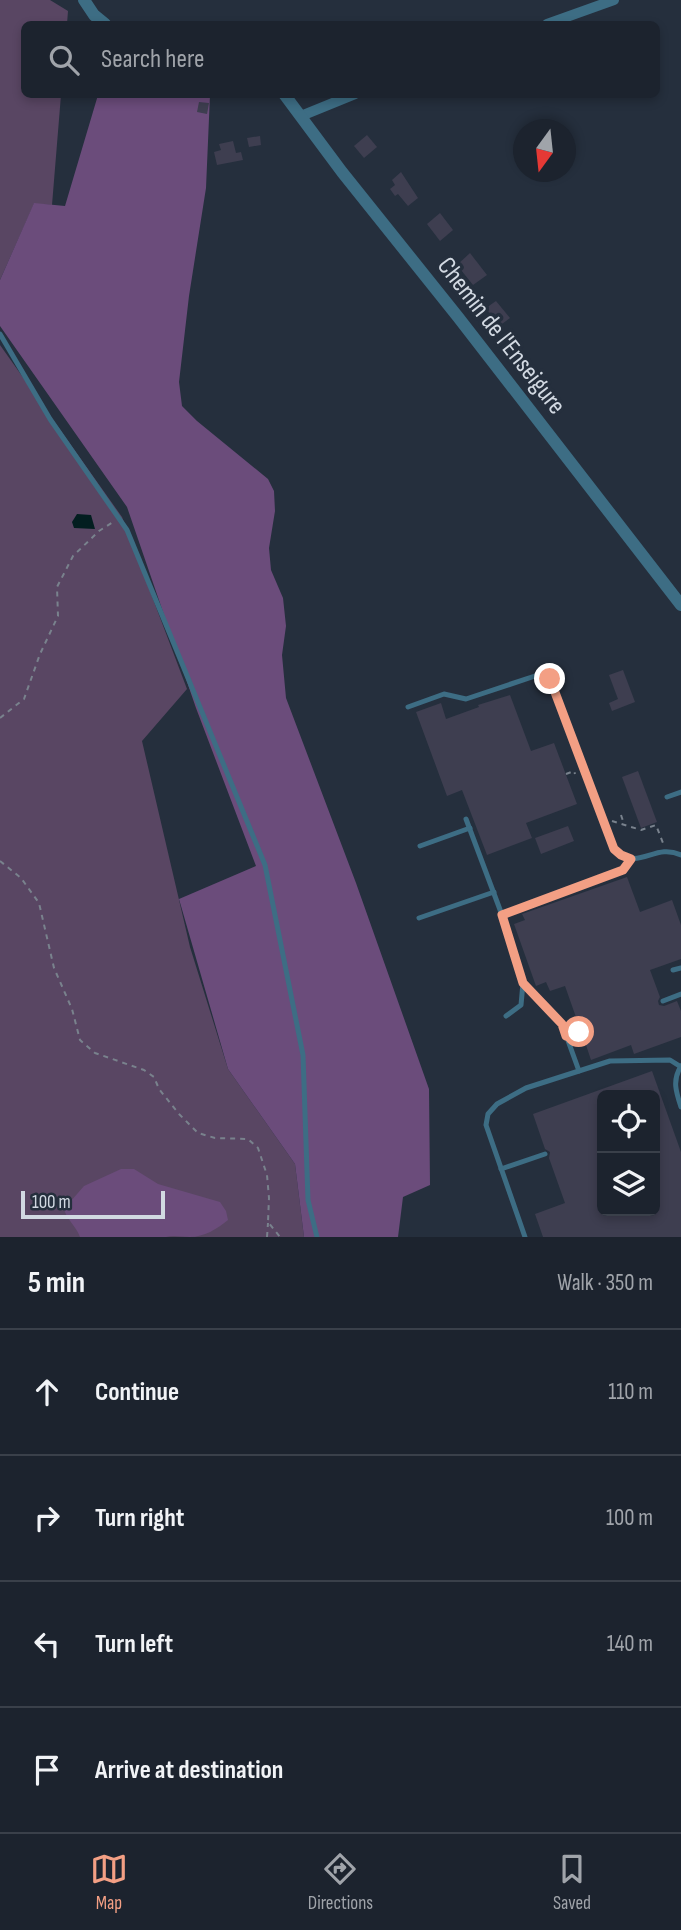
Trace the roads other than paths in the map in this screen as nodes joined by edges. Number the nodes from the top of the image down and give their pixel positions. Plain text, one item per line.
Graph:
1 (84, 0) edge
2 (614, 0) edge
3 (101, 21) edge
4 (555, 21) edge
5 (287, 98) edge
6 (345, 98) edge
7 (301, 116) junction
8 (0, 334) edge
9 (676, 589) edge
10 (681, 605) edge
11 (408, 707) dead end
12 (681, 792) edge
13 (667, 797) dead end
14 (466, 819) dead end
15 (470, 828) junction
16 (420, 846) dead end
17 (681, 855) edge
18 (631, 859) junction
19 (494, 892) junction
20 (502, 915) junction
21 (419, 918) dead end
22 (681, 968) edge
23 (673, 970) dead end
24 (523, 983) junction
25 (681, 994) edge
26 (663, 1000) dead end
27 (506, 1016) dead end
28 (579, 1032) dead end
29 (566, 1036) junction
30 (681, 1067) edge
31 (579, 1072) junction
32 (681, 1107) edge
33 (545, 1154) dead end
34 (501, 1169) junction
35 (317, 1237) edge
36 (524, 1237) edge

1 - 3 street
2 - 4 street
5 - 7 street, Chemin de l'Enseigure
6 - 7 street
7 - 9 street, Chemin de l'Enseigure
8 - 35 lane
9 - 10 street, Chemin de l'Enseigure
11 - 18 lane
12 - 13 lane
14 - 15 lane
15 - 16 lane
15 - 19 lane
17 - 18 lane
18 - 20 lane
19 - 20 lane
19 - 21 lane
20 - 24 lane
22 - 23 lane
24 - 27 lane
24 - 29 lane
25 - 26 lane
28 - 29 lane
29 - 31 lane
30 - 31 lane
30 - 32 lane
31 - 34 lane
33 - 34 lane
34 - 36 lane

